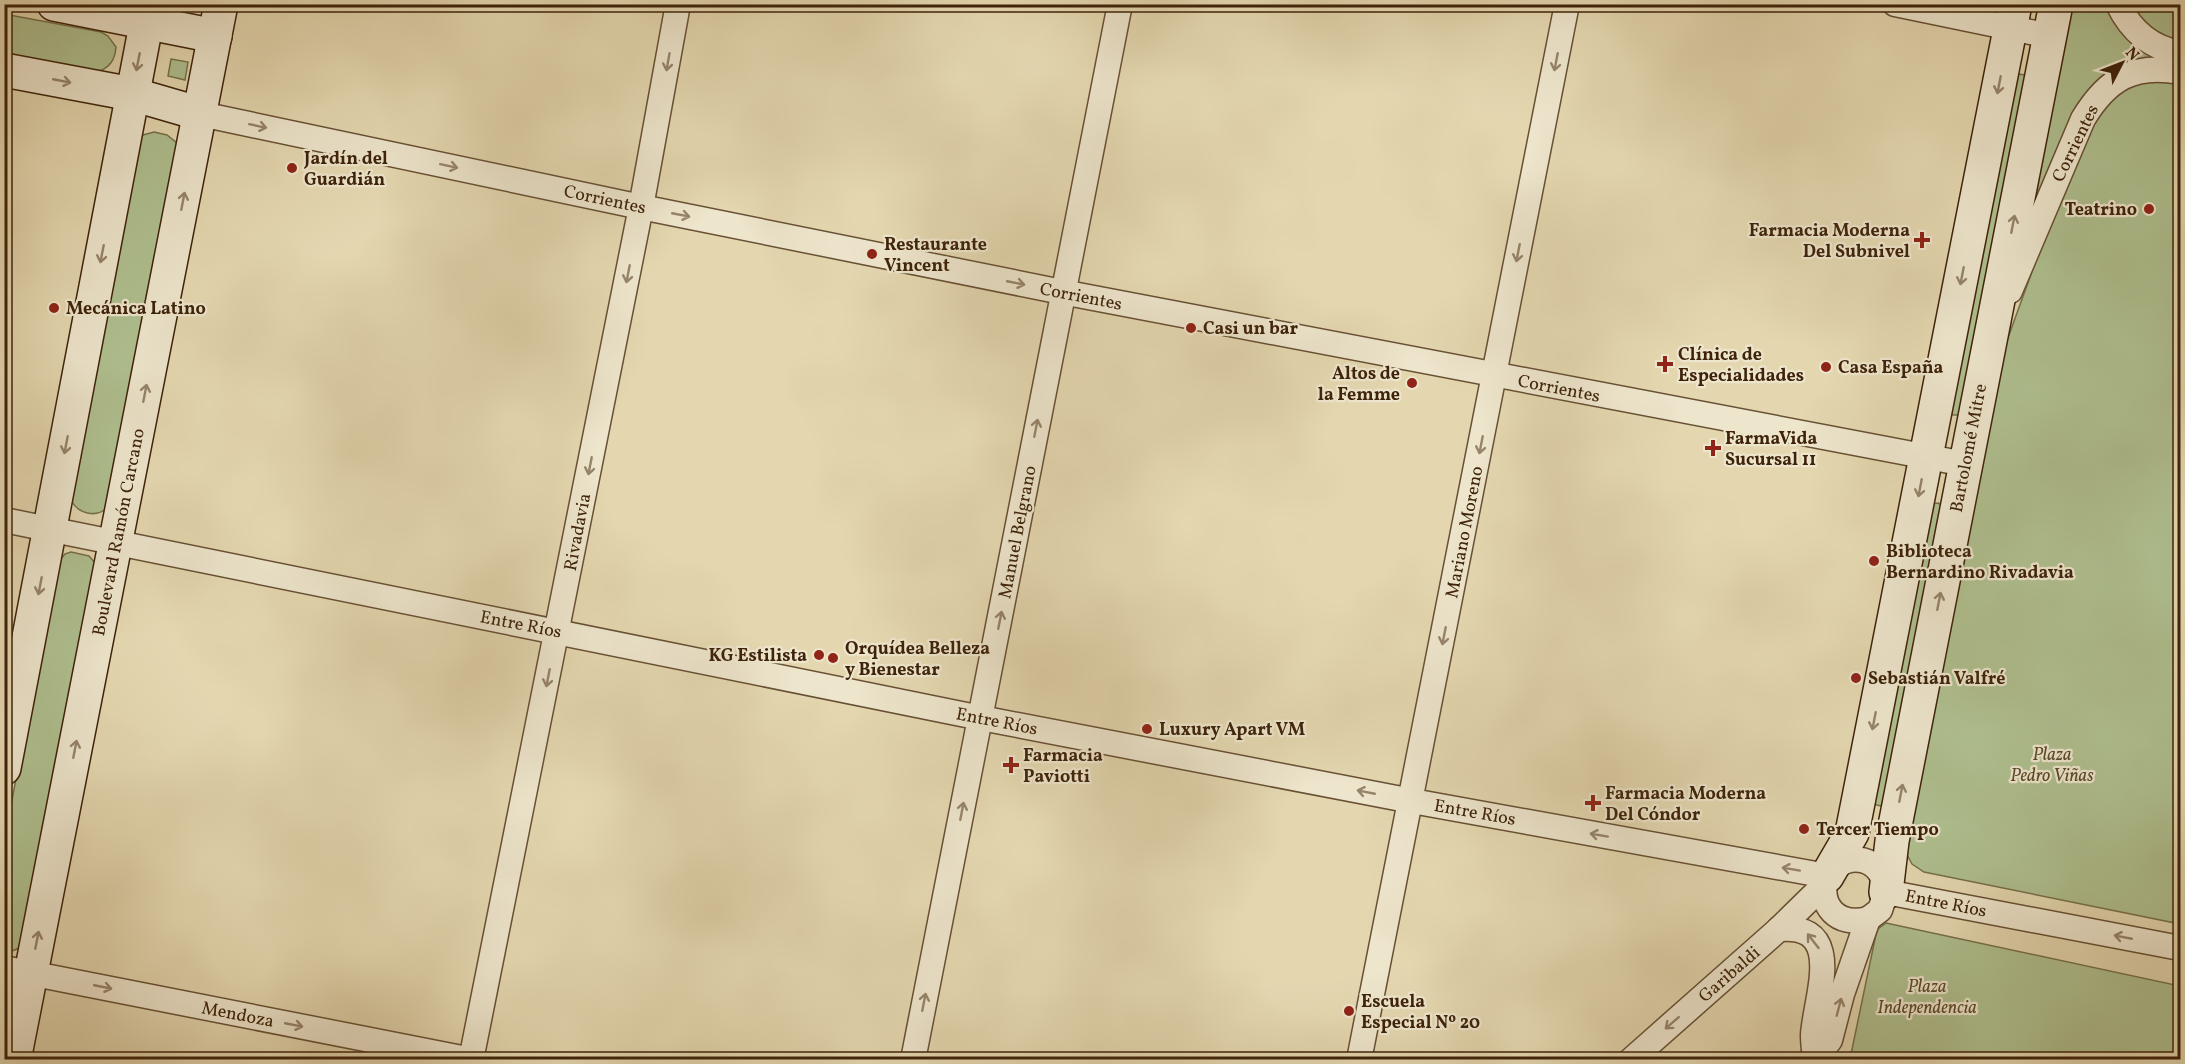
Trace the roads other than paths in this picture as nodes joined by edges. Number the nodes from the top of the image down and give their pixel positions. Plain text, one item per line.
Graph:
1 (54, 4) edge
2 (678, 4) edge
3 (1120, 4) edge
4 (1567, 4) edge
5 (1895, 4) edge
6 (2056, 4) edge
7 (2118, 4) edge
8 (148, 13) edge
9 (2013, 16) edge
10 (218, 20) edge
11 (2050, 36) junction
12 (2181, 53) edge
13 (4, 70) edge
14 (2181, 72) edge
15 (132, 94) junction
16 (201, 114) junction
17 (641, 207) junction
18 (1062, 292) junction
19 (1990, 340) junction
20 (1494, 375) junction
21 (1927, 457) junction
22 (1965, 464) junction
23 (4, 520) edge
24 (51, 529) junction
25 (116, 542) junction
26 (557, 631) junction
27 (981, 718) junction
28 (4, 768) edge
29 (1412, 801) junction
30 (1826, 881) junction
31 (1886, 892) junction
32 (1868, 919) junction
33 (1779, 929) junction
34 (2181, 948) edge
35 (18, 971) edge
36 (14, 1059) edge
37 (471, 1059) edge
38 (913, 1059) edge
39 (1359, 1059) edge
40 (1631, 1059) edge
41 (1815, 1059) edge

1 - 8 main road
2 -> 17 street, Rivadavia
3 - 18 street, Manuel Belgrano
4 -> 20 street, Mariano Moreno
5 - 9 street
6 - 11 main road, Bartolomé Mitre
7 - 12 street
8 - 10 main road
8 -> 15 main road
9 - 11 street
9 -> 21 main road
10 - 16 main road, Boulevard Ramón Carcano
19 -> 11 main road, Bartolomé Mitre
13 -> 15 main road
14 - 19 street, Corrientes
15 - 16 main road
15 -> 24 main road
16 -> 17 street, Corrientes
25 -> 16 main road, Boulevard Ramón Carcano
17 -> 18 street, Corrientes
17 -> 26 street, Rivadavia
18 - 20 street, Corrientes
27 -> 18 street, Manuel Belgrano
19 - 22 main road, Bartolomé Mitre
20 - 21 street, Corrientes
20 -> 29 street, Mariano Moreno
21 - 22 street, Corrientes
21 -> 30 main road
31 -> 22 main road, Bartolomé Mitre
23 - 24 street, Entre Ríos
24 - 25 street, Entre Ríos
24 -> 28 main road
25 - 26 street, Entre Ríos
35 -> 25 main road, Boulevard Ramón Carcano
26 - 27 street, Entre Ríos
26 -> 37 street, Rivadavia
29 -> 27 street, Entre Ríos
38 -> 27 street, Manuel Belgrano
30 -> 29 street, Entre Ríos
29 - 39 street, Mariano Moreno
30 - 31 street, Entre Ríos
30 - 32 street
30 - 33 street, Garibaldi
31 - 32 street, Bartolomé Mitre
34 -> 31 street, Entre Ríos
41 -> 32 street, Bartolomé Mitre
33 -> 40 street, Garibaldi
41 -> 33 street, Bartolomé Mitre
35 - 36 main road, Boulevard Ramón Carcano
35 -> 37 street, Mendoza

